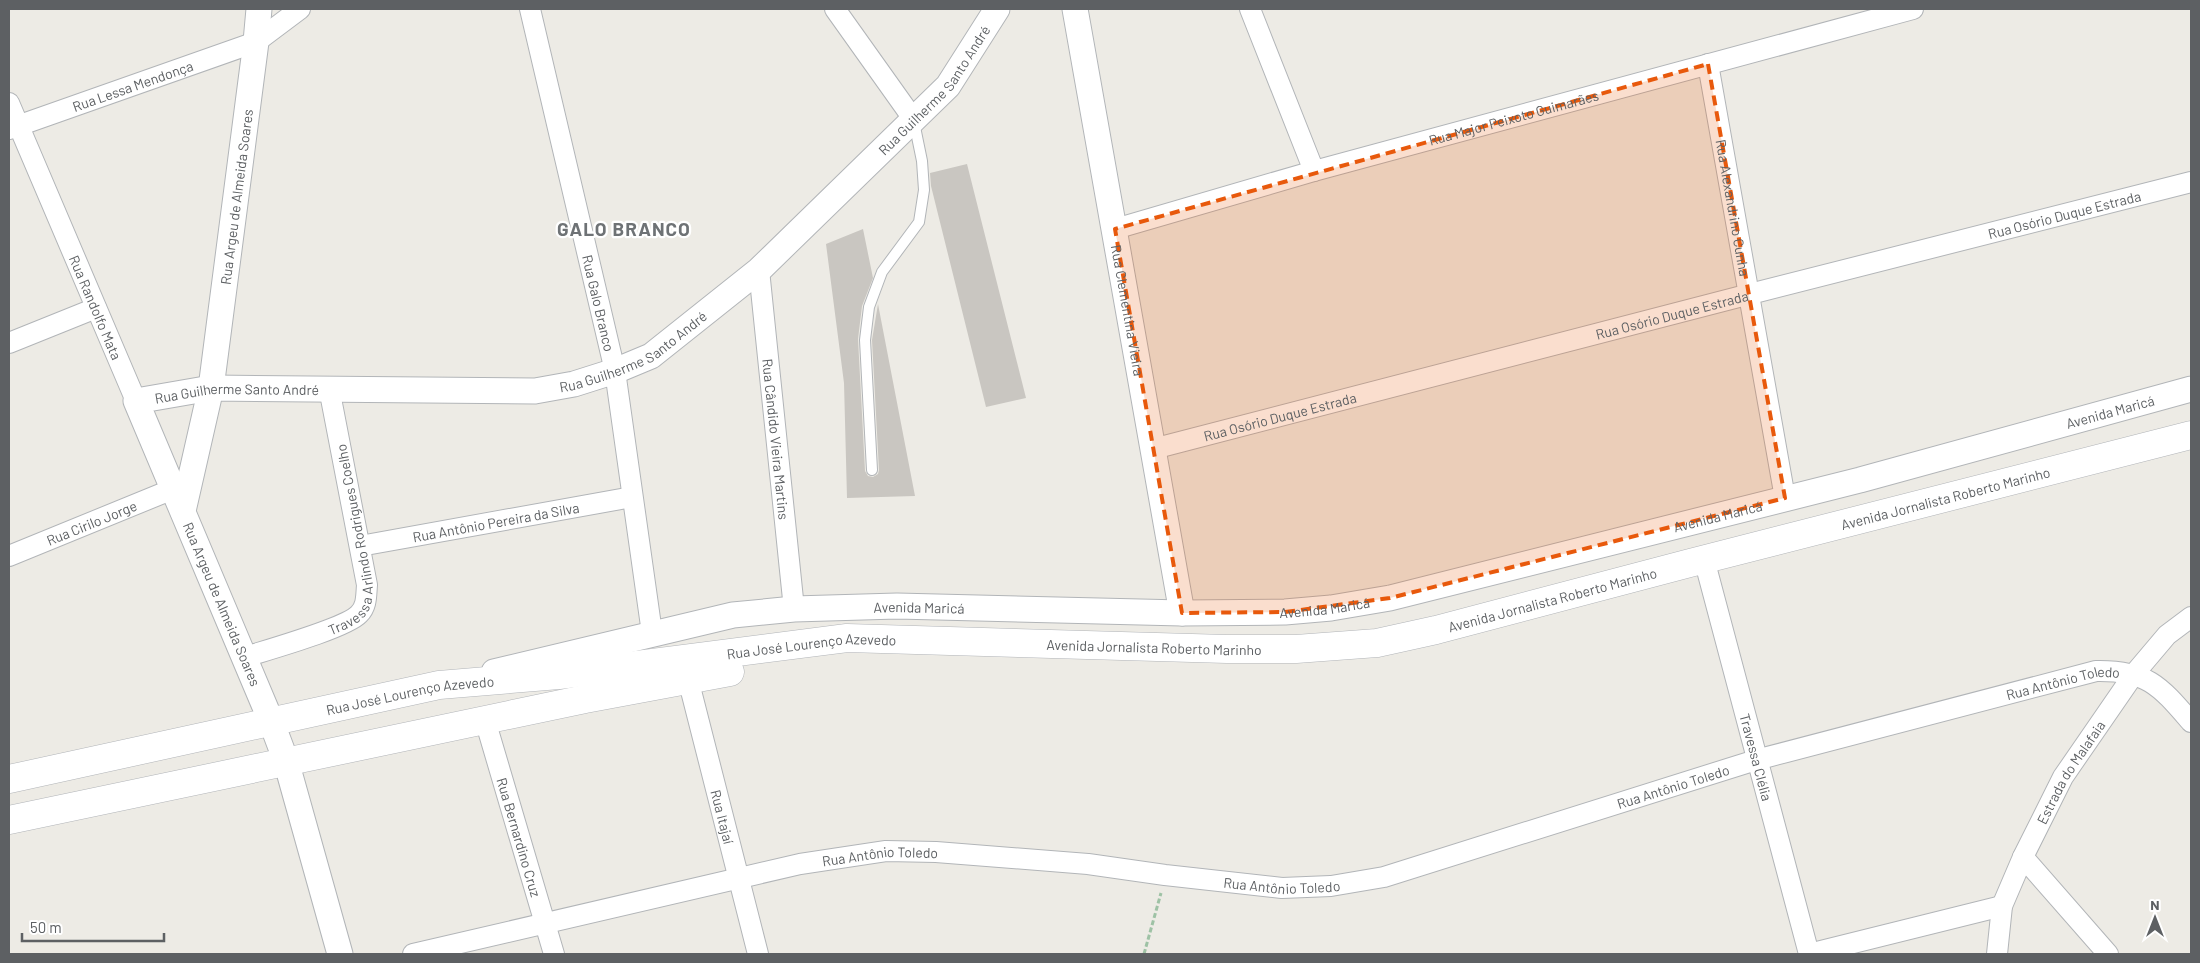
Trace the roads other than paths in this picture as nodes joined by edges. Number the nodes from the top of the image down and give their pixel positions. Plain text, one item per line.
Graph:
1 (300, 9) edge
2 (530, 9) edge
3 (835, 9) edge
4 (997, 9) edge
5 (1075, 9) edge
6 (1250, 9) edge
7 (1913, 9) edge
8 (1891, 12) edge
9 (257, 20) edge
10 (1708, 64) junction
11 (9, 104) edge
12 (914, 120) junction
13 (14, 127) edge
14 (1314, 171) junction
15 (2191, 182) edge
16 (1115, 228) junction
17 (759, 270) junction
18 (1750, 294) junction
19 (96, 308) junction
20 (9, 343) edge
21 (616, 371) junction
22 (211, 388) junction
23 (329, 388) junction
24 (2191, 389) edge
25 (136, 401) junction
26 (2191, 434) edge
27 (1153, 449) junction
28 (872, 470) dead end
29 (632, 496) junction
30 (1785, 498) junction
31 (178, 500) junction
32 (360, 546) junction
33 (9, 556) edge
34 (1704, 559) junction
35 (794, 609) junction
36 (1182, 613) junction
37 (2191, 617) edge
38 (652, 633) junction
39 (899, 639) junction
40 (245, 658) junction
41 (2134, 674) junction
42 (688, 679) junction
43 (438, 685) junction
44 (485, 720) junction
45 (271, 721) junction
46 (2191, 722) edge
47 (1756, 760) junction
48 (286, 761) junction
49 (9, 780) edge
50 (9, 820) edge
51 (2023, 856) junction
52 (737, 879) junction
53 (2002, 906) junction
54 (545, 924) junction
55 (340, 954) edge
56 (413, 954) edge
57 (554, 954) edge
58 (758, 954) edge
59 (1809, 954) edge
60 (1997, 954) edge
61 (2108, 954) edge

1 - 9 street, Rua Lessa Mendonça
2 - 21 street, Rua Galo Branco
3 - 12 street
4 - 12 street, Rua Guilherme Santo André
5 - 16 street, Rua Clementina Vieira
6 - 14 street
7 - 8 street, Rua Major Peixoto Guimarães
8 - 10 street, Rua Major Peixoto Guimarães
9 - 13 street, Rua Lessa Mendonça
9 - 22 street, Rua Argeu de Almeida Soares
10 - 14 street, Rua Major Peixoto Guimarães
10 - 18 street, Rua Alexandrino Cunha
11 - 13 street, Rua Randolfo Mata
12 - 17 street, Rua Guilherme Santo André
12 - 28 lane
13 - 19 street, Rua Randolfo Mata
14 - 16 street, Rua Major Peixoto Guimarães
15 - 18 street, Rua Osório Duque Estrada
16 - 27 street, Rua Clementina Vieira
17 - 21 street, Rua Guilherme Santo André
17 - 35 street, Rua Cândido Vieira Martins
18 - 27 street, Rua Osório Duque Estrada
18 - 30 street, Rua Alexandrino Cunha
19 - 20 street
19 - 25 street, Rua Randolfo Mata
21 - 23 street, Rua Guilherme Santo André
21 - 29 street, Rua Galo Branco
22 - 23 street, Rua Guilherme Santo André
22 - 25 street, Rua Guilherme Santo André
22 - 31 street, Rua Argeu de Almeida Soares
23 - 32 street, Travessa Arlindo Rodrigues Coelho
24 - 30 street, Avenida Maricá
25 - 31 street, Rua Randolfo Mata
26 - 34 main road, Avenida Jornalista Roberto Marinho
27 - 36 street, Rua Clementina Vieira
29 - 32 street, Rua Antônio Pereira da Silva
29 - 38 street, Rua Galo Branco
30 - 36 street, Avenida Maricá
31 - 33 street, Rua Cirilo Jorge
31 - 40 street, Rua Argeu de Almeida Soares
32 - 40 street, Travessa Arlindo Rodrigues Coelho
34 - 39 main road, Avenida Jornalista Roberto Marinho
34 - 47 street, Travessa Clélia
35 - 36 street, Avenida Maricá
35 - 38 street, Avenida Maricá
37 - 41 street, Estrada do Malafaia
38 - 43 street, Avenida Maricá
39 - 42 main road, Rua José Lourenço Azevedo
39 - 43 main road, Rua José Lourenço Azevedo
40 - 45 street, Rua Argeu de Almeida Soares
41 - 46 street
41 - 47 street, Rua Antônio Toledo
41 - 51 street, Estrada do Malafaia
42 - 44 main road, Rua José Lourenço Azevedo
42 - 52 street, Rua Itajaí
43 - 45 main road, Rua José Lourenço Azevedo
44 - 48 main road, Rua José Lourenço Azevedo
44 - 54 street, Rua Bernardino Cruz
45 - 48 street, Rua Argeu de Almeida Soares
45 - 49 main road, Rua José Lourenço Azevedo
47 - 52 street, Rua Antônio Toledo
47 - 59 street, Travessa Clélia
48 - 50 main road, Rua José Lourenço Azevedo
48 - 55 street, Rua Argeu de Almeida Soares
51 - 53 street, Estrada do Malafaia
51 - 61 street
52 - 54 street, Rua Antônio Toledo
52 - 58 street, Rua Itajaí
53 - 59 street
53 - 60 street, Estrada do Malafaia
54 - 56 street, Rua Antônio Toledo
54 - 57 street, Rua Bernardino Cruz

